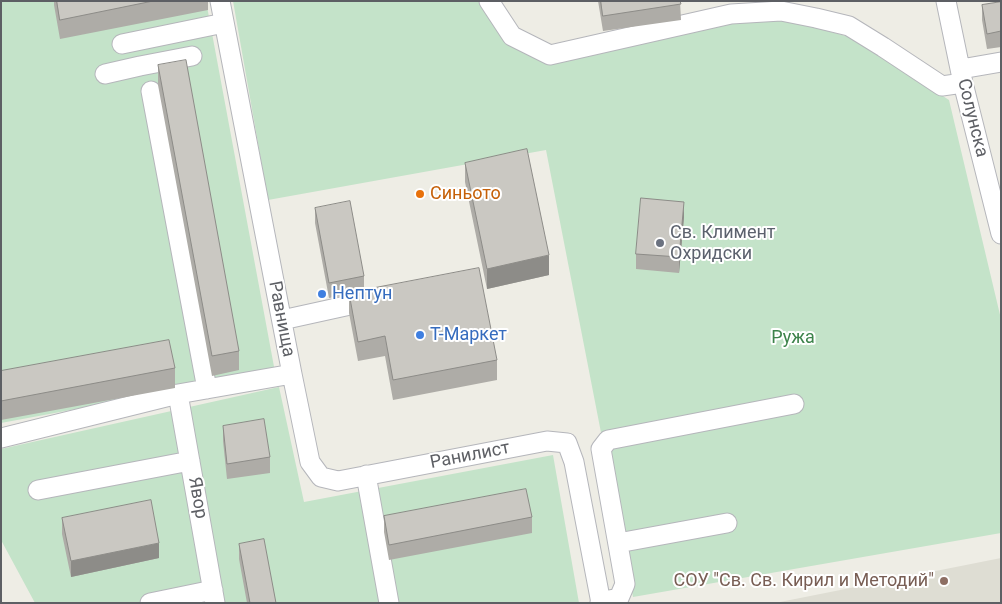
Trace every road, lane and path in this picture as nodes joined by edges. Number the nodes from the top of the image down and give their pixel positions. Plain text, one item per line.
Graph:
1 (220, 1) edge
2 (489, 1) edge
3 (946, 1) edge
4 (730, 8) edge
5 (224, 23) junction
6 (192, 56) dead end
7 (1001, 62) edge
8 (140, 66) junction
9 (105, 74) dead end
10 (962, 76) junction
11 (150, 91) dead end
12 (1000, 223) edge
13 (386, 297) edge
14 (282, 320) junction
15 (292, 374) junction
16 (207, 389) junction
17 (178, 394) junction
18 (794, 404) dead end
19 (1, 438) edge
20 (190, 462) junction
21 (366, 475) junction
22 (38, 490) dead end
23 (727, 523) dead end
24 (618, 543) junction
25 (214, 596) edge
26 (600, 602) edge
27 (150, 603) edge
28 (389, 603) edge

1 - 5 street, Равнища
2 - 4 street
3 - 10 street, Солунска
4 - 10 street
5 - 8 street
5 - 14 street, Равнища
6 - 8 street
7 - 10 street
8 - 9 street
10 - 12 street, Солунска
11 - 16 street
13 - 14 street
14 - 15 street, Равнища
15 - 16 street, Равнища
15 - 21 street, Ранилист
16 - 17 street, Равнища
17 - 19 street, Равнища
17 - 20 street, Явор
18 - 24 street
20 - 22 street
20 - 25 street, Явор
21 - 26 street, Ранилист
21 - 28 street
23 - 24 street
24 - 26 street
25 - 27 street

